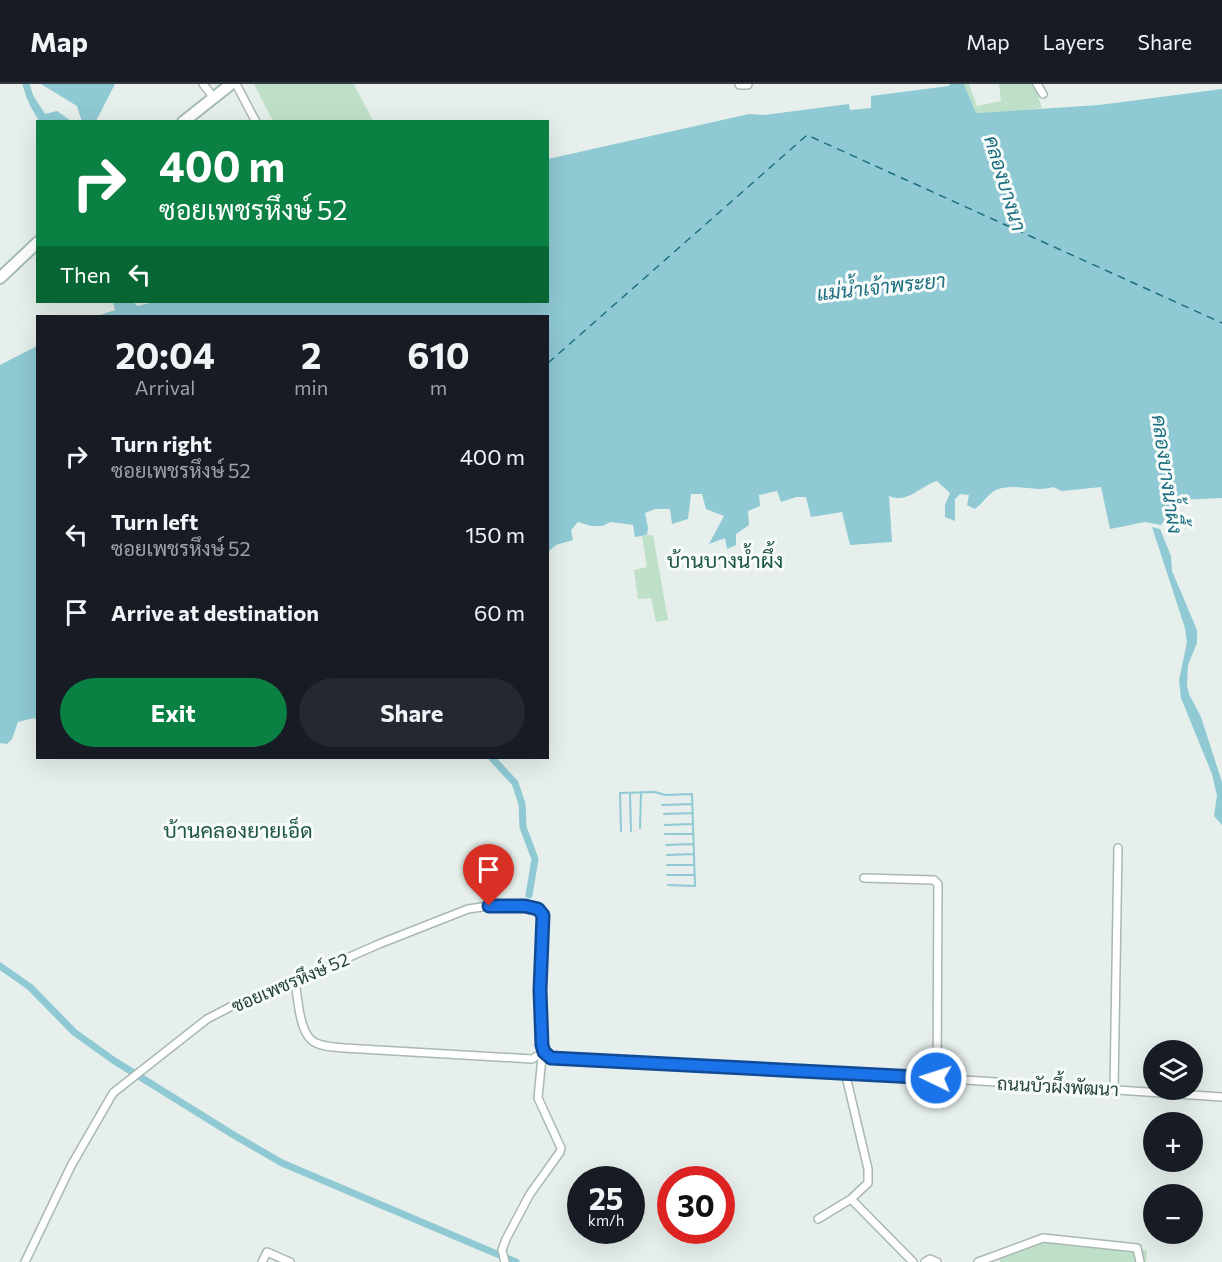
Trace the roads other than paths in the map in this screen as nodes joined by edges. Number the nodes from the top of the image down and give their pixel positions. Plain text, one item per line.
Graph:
1 (202, 84) edge
2 (231, 84) edge
3 (236, 84) edge
4 (740, 84) edge
5 (747, 84) edge
6 (1037, 84) edge
7 (1043, 94) dead end
8 (213, 98) junction
9 (186, 120) edge
10 (255, 120) edge
11 (36, 244) edge
12 (0, 278) edge
13 (1118, 848) dead end
14 (864, 878) dead end
15 (295, 981) junction
16 (544, 1050) junction
17 (844, 1072) junction
18 (936, 1078) junction
19 (1114, 1089) junction
20 (1222, 1097) edge
21 (851, 1198) junction
22 (818, 1220) dead end
23 (25, 1262) edge
24 (262, 1262) edge
25 (290, 1262) edge
26 (505, 1262) edge
27 (914, 1262) edge
28 (925, 1262) edge
29 (937, 1262) edge
30 (978, 1262) edge
31 (1140, 1262) edge

1 - 8 street
2 - 8 main road
3 - 10 street
4 - 5 street
6 - 7 street
8 - 9 main road
11 - 12 main road
13 - 19 street
14 - 18 street
15 - 16 street
15 - 16 street, ซอยเพชรหึงษ์ 52
15 - 23 street, ซอยเพชรหึงษ์ 52
16 - 17 street, ถนนบัวผึ้งพัฒนา
16 - 26 street
17 - 18 street, ถนนบัวผึ้งพัฒนา
17 - 21 street
18 - 19 street, ถนนบัวผึ้งพัฒนา
19 - 20 street, ถนนบัวผึ้งพัฒนา
21 - 22 street
21 - 27 street
24 - 25 street
28 - 29 street
30 - 31 street

